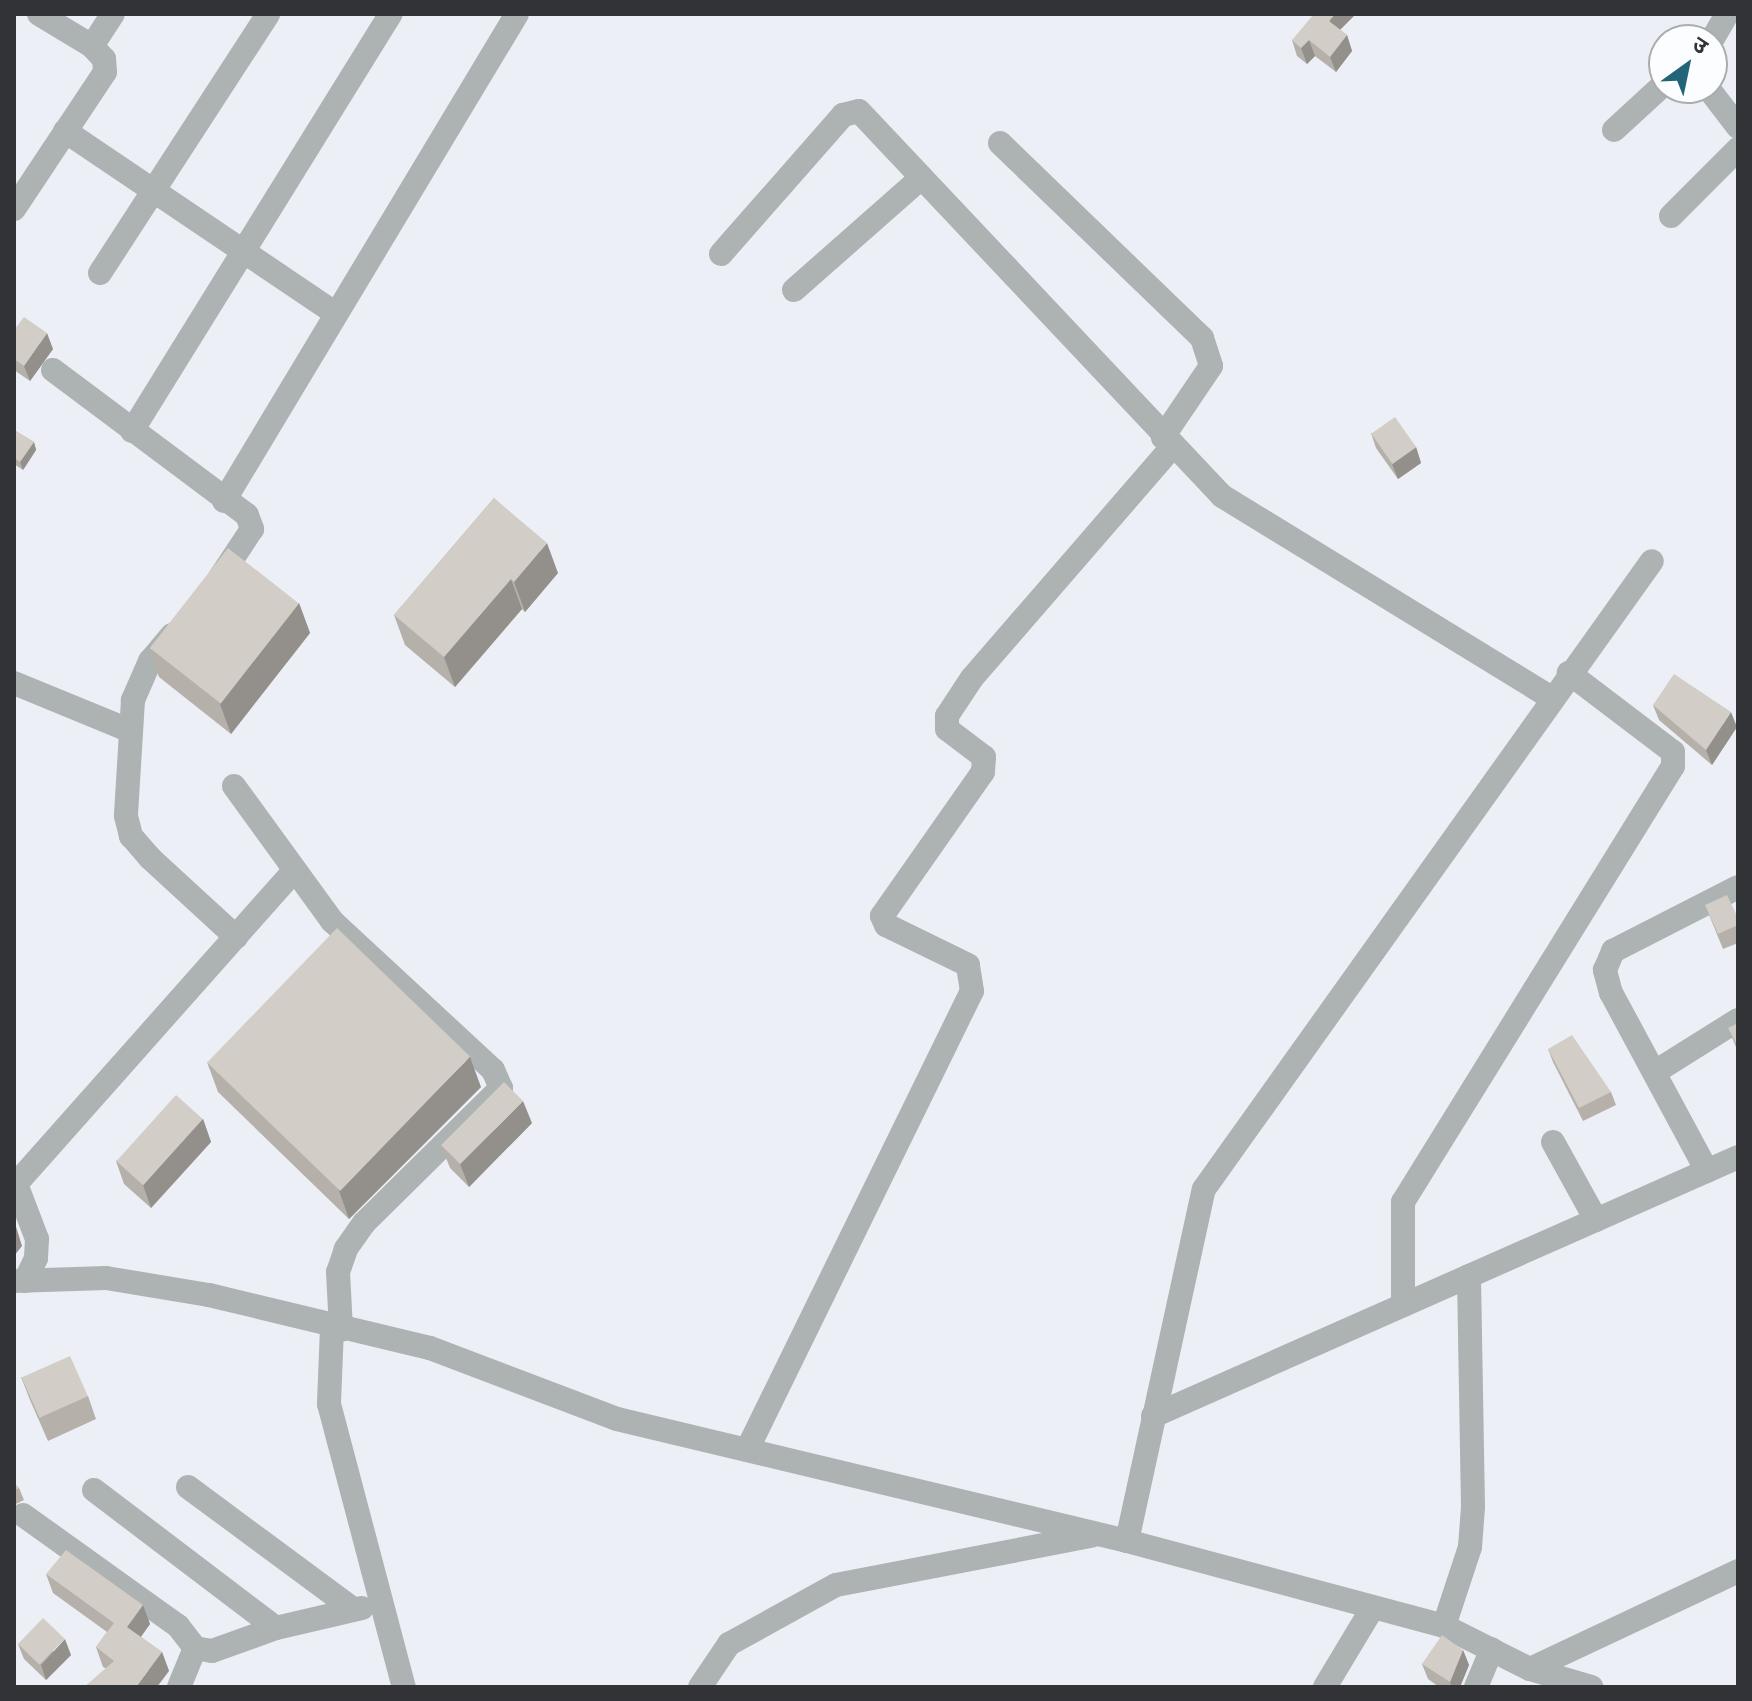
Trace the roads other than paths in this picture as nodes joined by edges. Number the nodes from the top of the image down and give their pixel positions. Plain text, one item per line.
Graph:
1 (39, 14) edge
2 (113, 14) edge
3 (268, 14) edge
4 (391, 14) edge
5 (517, 14) edge
6 (92, 46) junction
7 (1648, 99) edge
8 (1720, 104) edge
9 (1738, 127) edge
10 (1614, 130) dead end
11 (65, 131) junction
12 (1000, 143) dead end
13 (1738, 149) edge
14 (921, 178) junction
15 (154, 190) junction
16 (14, 209) edge
17 (1671, 216) dead end
18 (245, 250) junction
19 (721, 254) dead end
20 (100, 273) dead end
21 (794, 290) dead end
22 (336, 314) junction
23 (53, 370) dead end
24 (132, 431) junction
25 (1168, 442) junction
26 (224, 501) junction
27 (1652, 561) dead end
28 (1569, 673) junction
29 (14, 683) edge
30 (1551, 698) junction
31 (131, 731) junction
32 (234, 786) dead end
33 (295, 870) junction
34 (1738, 887) edge
35 (236, 937) junction
36 (1738, 1020) edge
37 (1655, 1072) junction
38 (1553, 1142) dead end
39 (1738, 1157) edge
40 (1707, 1171) junction
41 (1596, 1220) junction
42 (1469, 1276) junction
43 (19, 1281) edge
44 (1403, 1305) junction
45 (337, 1329) junction
46 (1153, 1416) junction
47 (747, 1450) junction
48 (188, 1487) dead end
49 (94, 1490) dead end
50 (23, 1515) dead end
51 (1100, 1534) junction
52 (1127, 1541) junction
53 (1738, 1571) edge
54 (378, 1606) junction
55 (1373, 1607) junction
56 (353, 1609) junction
57 (1444, 1626) junction
58 (276, 1628) junction
59 (195, 1648) junction
60 (1492, 1649) junction
61 (1530, 1669) junction
62 (703, 1683) edge
63 (179, 1687) edge
64 (404, 1687) edge
65 (676, 1687) edge
66 (1325, 1687) edge
67 (1476, 1687) edge
68 (1591, 1687) edge

1 - 6 street
2 - 6 street
3 - 15 street
4 - 18 street
5 - 22 street
6 - 11 street
7 - 10 street
8 - 9 street
11 - 15 street
11 - 16 street
12 - 25 street
13 - 17 street
14 - 19 street
14 - 21 street
14 - 25 street
15 - 18 street
15 - 20 street
18 - 22 street
18 - 24 street
22 - 26 street
23 - 24 street
24 - 26 street
25 - 30 street
25 - 47 street
26 - 31 street
27 - 28 street
28 - 30 street
28 - 44 street
29 - 31 street
30 - 46 street
31 - 35 street
32 - 33 street
33 - 35 street
33 - 45 street
34 - 37 street
35 - 43 street
36 - 37 street
37 - 40 street
38 - 41 street
39 - 40 street
40 - 41 street
41 - 42 street
42 - 44 street
42 - 57 street
43 - 45 street
44 - 46 street
45 - 47 street
45 - 54 street
46 - 52 street
47 - 51 street
48 - 56 street
49 - 58 street
50 - 59 street
51 - 52 street
51 - 62 street
52 - 55 street
53 - 61 street
54 - 56 street
54 - 64 street
55 - 57 street
55 - 66 street
56 - 58 street
57 - 60 street
58 - 59 street
59 - 63 street
60 - 61 street
60 - 67 street
61 - 68 street
62 - 65 street

